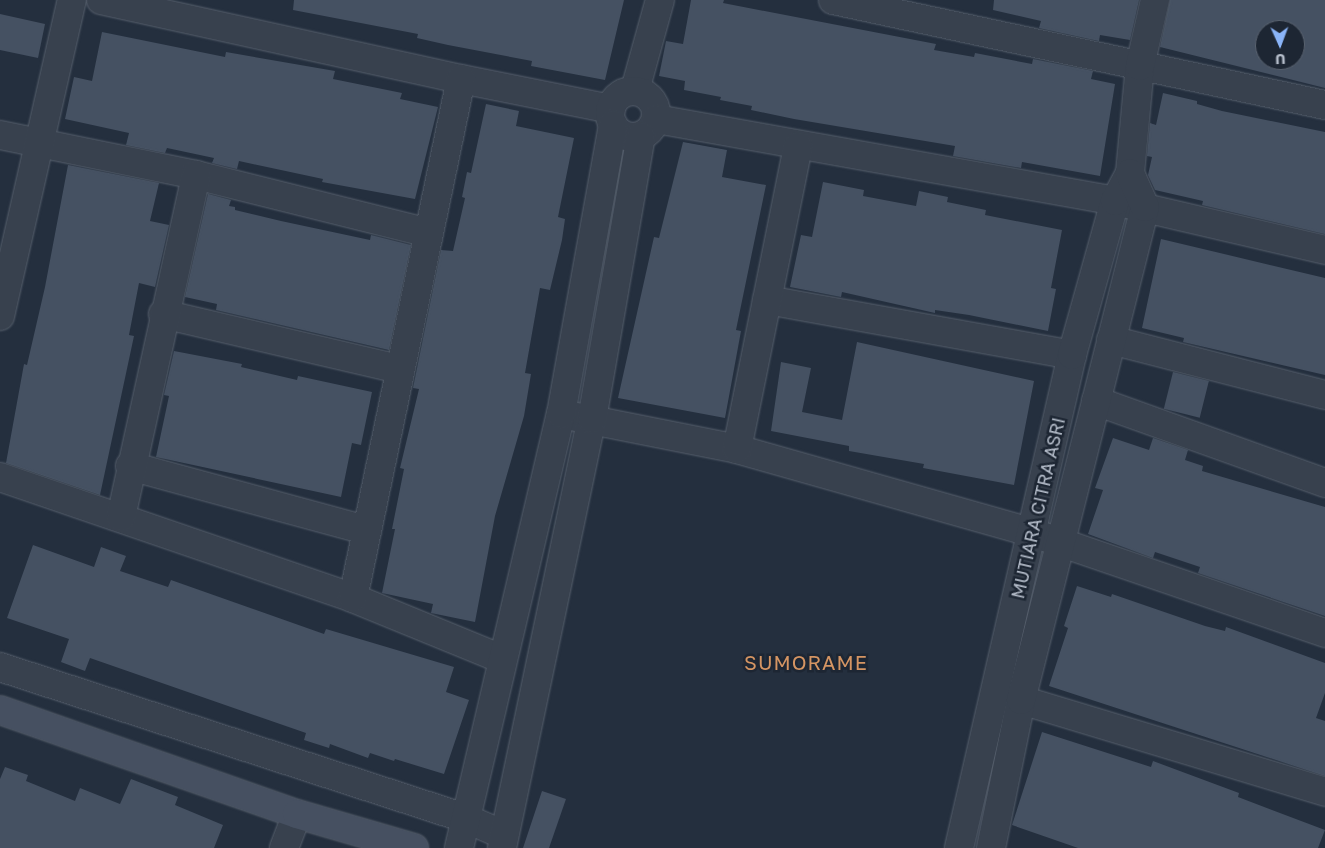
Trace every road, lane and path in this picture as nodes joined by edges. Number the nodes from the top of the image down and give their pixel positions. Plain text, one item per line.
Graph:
1 (72, 0) edge
2 (101, 0) edge
3 (660, 0) edge
4 (833, 0) edge
5 (1155, 0) edge
6 (1140, 66) junction
7 (461, 80) junction
8 (634, 90) junction
9 (1325, 105) edge
10 (612, 117) junction
11 (648, 128) junction
12 (0, 135) edge
13 (41, 145) junction
14 (798, 146) junction
15 (1130, 172) junction
16 (196, 175) junction
17 (1115, 201) junction
18 (1145, 208) junction
19 (428, 233) junction
20 (1325, 250) edge
21 (767, 300) junction
22 (163, 314) junction
23 (0, 316) edge
24 (1111, 340) junction
25 (1072, 355) junction
26 (399, 369) junction
27 (1325, 395) edge
28 (1096, 400) junction
29 (561, 414) junction
30 (592, 419) junction
31 (738, 449) junction
32 (130, 466) junction
33 (0, 477) edge
34 (1325, 483) edge
35 (121, 517) junction
36 (366, 530) junction
37 (1033, 533) junction
38 (1059, 543) junction
39 (353, 598) junction
40 (1325, 633) edge
41 (502, 659) junction
42 (0, 667) edge
43 (1021, 700) junction
44 (0, 710) edge
45 (1325, 792) edge
46 (298, 814) junction
47 (467, 819) junction
48 (503, 841) edge
49 (998, 846) edge
50 (284, 848) edge
51 (414, 848) edge
52 (459, 848) edge
53 (959, 848) edge

1 - 13 street
2 - 7 street
3 - 8 street
4 - 6 street
5 - 6 street, MUTIARA CITRA ASRI
6 - 9 street
6 - 15 street, MUTIARA CITRA ASRI
7 - 10 street
7 - 19 street
8 - 10 street
8 - 11 street
10 - 11 street
10 - 29 street
11 - 14 street
11 - 30 street
12 - 13 street
13 - 16 street
13 - 23 street
14 - 17 street
14 - 21 street
15 - 17 street, MUTIARA CITRA ASRI
15 - 18 street, MUTIARA CITRA ASRI
16 - 19 street
16 - 22 street
17 - 18 street
17 - 25 street, MUTIARA CITRA ASRI
18 - 20 street
18 - 24 street, MUTIARA CITRA ASRI
19 - 26 street
21 - 25 street
21 - 31 street
22 - 26 street
22 - 32 street
24 - 27 street
24 - 28 street, MUTIARA CITRA ASRI
25 - 37 street, MUTIARA CITRA ASRI
26 - 36 street
28 - 34 street
28 - 38 street, MUTIARA CITRA ASRI
29 - 30 street
29 - 41 street
30 - 31 street
30 - 48 street
31 - 37 street
32 - 35 street
32 - 36 street
33 - 35 street
35 - 39 street
36 - 39 street
37 - 38 street
37 - 53 street, MUTIARA CITRA ASRI
38 - 40 street
38 - 43 street, MUTIARA CITRA ASRI
39 - 41 street
41 - 47 street
42 - 47 street
43 - 45 street
43 - 49 street, MUTIARA CITRA ASRI
44 - 46 street
46 - 50 street
46 - 51 street
47 - 48 street
47 - 52 street

